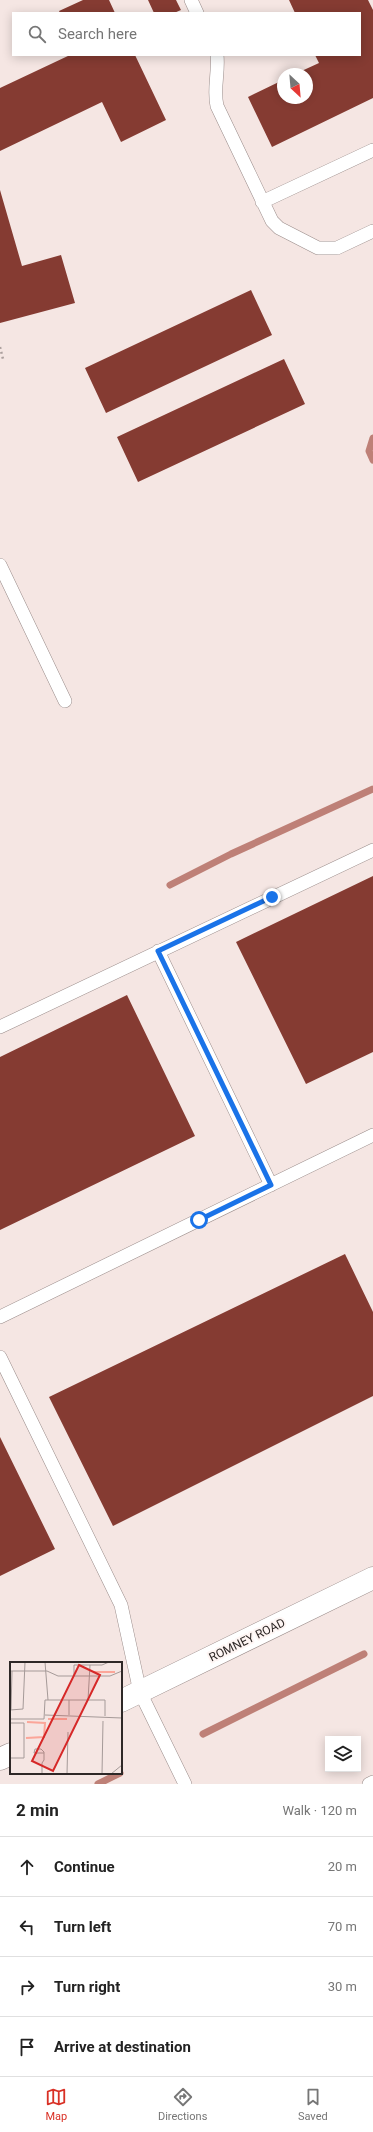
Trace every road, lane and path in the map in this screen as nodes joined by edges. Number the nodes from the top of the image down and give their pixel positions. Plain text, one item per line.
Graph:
1 (191, 0) edge
2 (197, 12) edge
3 (217, 56) edge
4 (373, 150) edge
5 (262, 202) junction
6 (373, 231) edge
7 (0, 347) edge
8 (3, 359) dead end
9 (0, 565) edge
10 (65, 701) dead end
11 (373, 850) edge
12 (158, 951) junction
13 (0, 1027) edge
14 (373, 1135) edge
15 (271, 1185) junction
16 (0, 1317) edge
17 (0, 1357) edge
18 (373, 1578) edge
19 (130, 1697) edge
20 (10, 1754) edge
21 (0, 1759) edge
22 (373, 1782) edge
23 (184, 1784) edge
24 (369, 1784) edge

1 - 2 lane
3 - 5 lane
4 - 5 lane
5 - 6 lane
7 - 8 path
9 - 10 lane
11 - 12 lane
12 - 13 lane
12 - 15 lane
14 - 15 lane
15 - 16 lane
17 - 19 lane
18 - 19 street, ROMNEY ROAD
19 - 23 lane
20 - 21 street
22 - 24 lane

